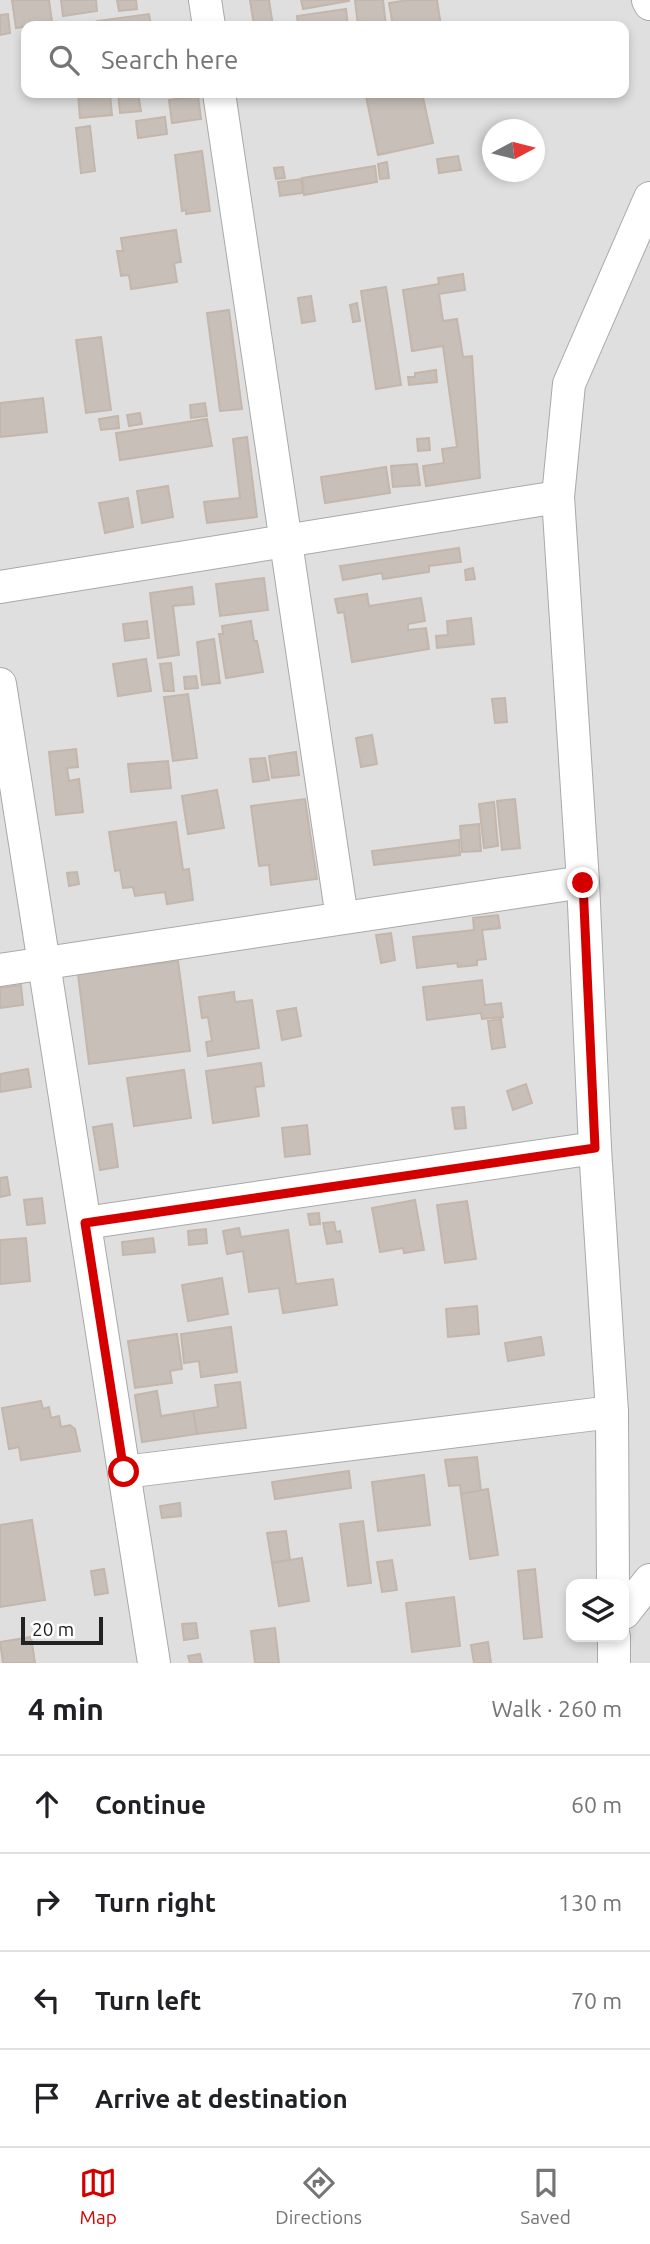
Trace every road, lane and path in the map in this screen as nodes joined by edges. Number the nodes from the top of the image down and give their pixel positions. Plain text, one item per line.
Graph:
1 (205, 0) edge
2 (208, 21) edge
3 (220, 98) edge
4 (650, 198) edge
5 (558, 498) junction
6 (287, 541) junction
7 (0, 587) edge
8 (0, 684) edge
9 (583, 883) junction
10 (342, 918) junction
11 (44, 963) junction
12 (0, 970) edge
13 (595, 1148) junction
14 (85, 1223) junction
15 (612, 1412) junction
16 (124, 1472) junction
17 (613, 1579) edge
18 (650, 1580) edge
19 (629, 1606) edge
20 (614, 1642) edge
21 (154, 1663) edge
22 (614, 1663) edge

1 - 2 street
3 - 6 street
4 - 5 street
5 - 6 street
5 - 9 street
6 - 7 street
6 - 10 street
8 - 11 street
9 - 10 street
9 - 13 street
10 - 11 street
11 - 12 street
11 - 14 street
13 - 14 street
13 - 15 street
14 - 16 street
15 - 16 street
15 - 17 street
16 - 21 street
18 - 19 street
20 - 22 street

